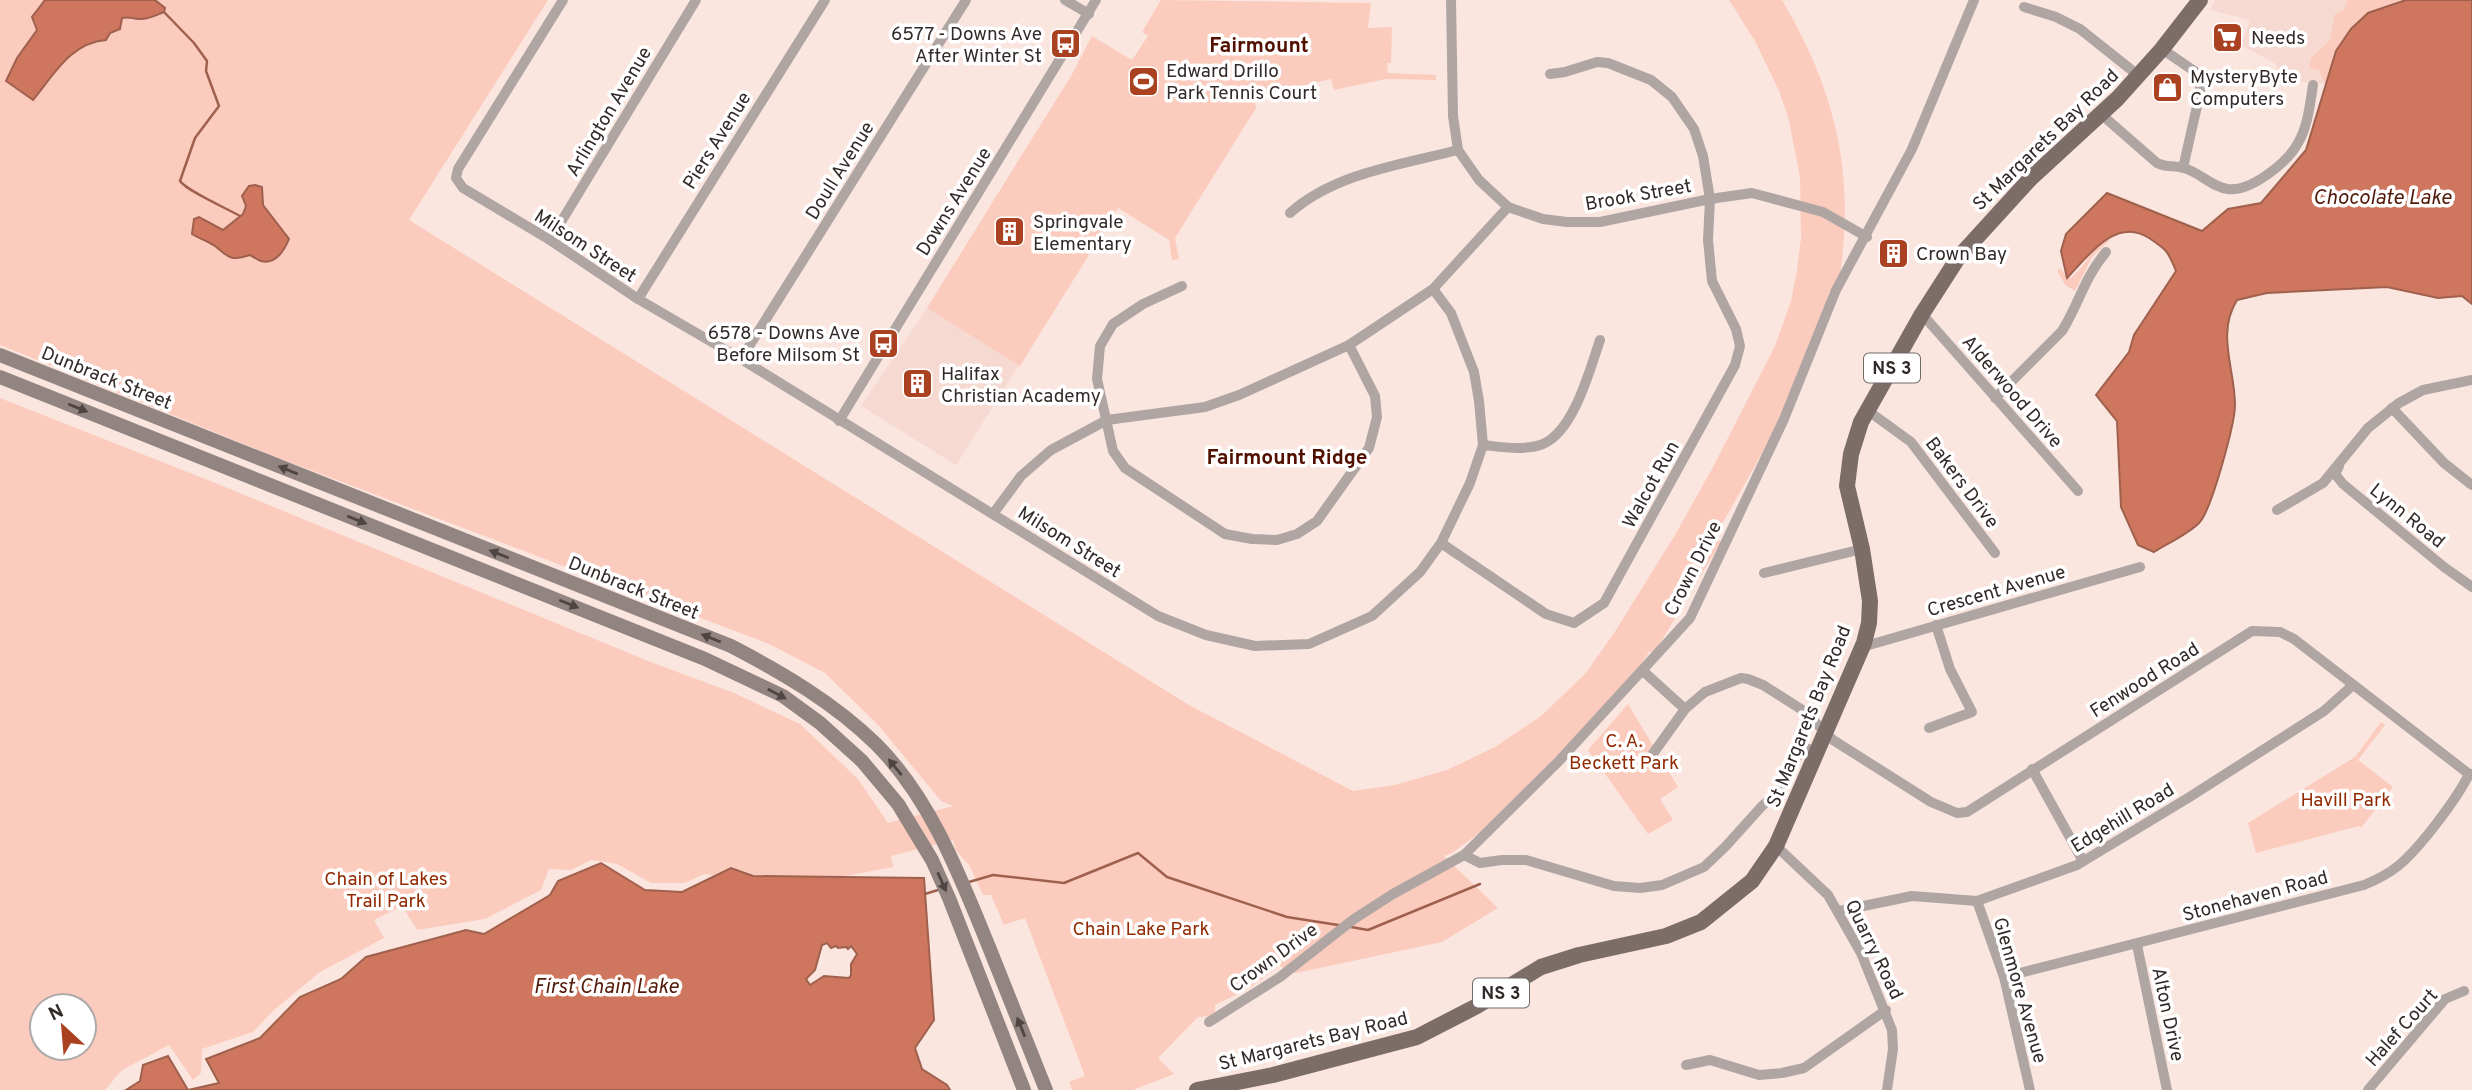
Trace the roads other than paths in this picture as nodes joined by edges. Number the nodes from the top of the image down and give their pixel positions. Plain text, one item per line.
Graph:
1 (563, 0) edge
2 (696, 0) edge
3 (825, 0) edge
4 (966, 0) edge
5 (1065, 0) edge
6 (1097, 0) edge
7 (1451, 0) edge
8 (1974, 0) edge
9 (2200, 0) edge
10 (2024, 7) dead end
11 (1088, 14) junction
12 (2162, 49) junction
13 (1550, 74) dead end
14 (2139, 76) junction
15 (2314, 85) dead end
16 (2102, 115) junction
17 (1458, 150) junction
18 (2183, 168) junction
19 (1710, 199) junction
20 (1508, 207) junction
21 (1290, 213) dead end
22 (1867, 237) junction
23 (550, 240) junction
24 (2106, 252) dead end
25 (1182, 286) dead end
26 (1433, 289) junction
27 (638, 299) junction
28 (1922, 314) junction
29 (1600, 340) dead end
30 (1349, 345) junction
31 (0, 355) edge
32 (741, 359) junction
33 (0, 377) edge
34 (2472, 380) edge
35 (1995, 398) junction
36 (2392, 408) junction
37 (1867, 410) junction
38 (1107, 420) junction
39 (839, 421) junction
40 (1483, 445) junction
41 (2340, 463) junction
42 (2472, 485) edge
43 (2078, 491) dead end
44 (2277, 510) dead end
45 (993, 514) junction
46 (1441, 543) junction
47 (1862, 549) junction
48 (1995, 553) dead end
49 (2140, 567) dead end
50 (1764, 573) dead end
51 (2472, 587) edge
52 (1936, 625) junction
53 (1862, 647) junction
54 (1643, 671) junction
55 (2353, 685) junction
56 (1685, 709) junction
57 (1929, 728) dead end
58 (1825, 732) junction
59 (1817, 752) junction
60 (1651, 755) dead end
61 (2032, 769) junction
62 (2471, 774) edge
63 (1776, 846) junction
64 (1464, 856) junction
65 (2083, 861) junction
66 (1977, 901) junction
67 (1839, 911) junction
68 (2137, 944) junction
69 (2004, 977) junction
70 (2464, 991) dead end
71 (1886, 1010) junction
72 (1209, 1022) dead end
73 (1686, 1065) dead end
74 (1024, 1090) edge
75 (1046, 1090) edge
76 (1197, 1090) edge
77 (1888, 1090) edge
78 (2030, 1090) edge
79 (2167, 1090) edge
80 (2368, 1090) edge

1 - 23 street, Milsom Street
2 - 23 street, Arlington Avenue
3 - 27 street, Piers Avenue
4 - 32 street, Doull Avenue
5 - 11 street
6 - 11 street, Downs Avenue
7 - 17 street, Brook Street
8 - 22 street, Crown Drive
9 - 12 main road, St Margarets Bay Road / NS 3
10 - 14 street
11 - 39 street, Downs Avenue
12 - 14 main road, St Margarets Bay Road / NS 3
12 - 18 street
13 - 19 street
14 - 16 main road, St Margarets Bay Road / NS 3
15 - 18 street
16 - 18 street
16 - 28 main road, St Margarets Bay Road / NS 3
17 - 20 street, Brook Street
17 - 21 street
19 - 20 street, Brook Street
19 - 22 street, Brook Street
19 - 46 street, Walcot Run
20 - 26 street
22 - 54 street, Crown Drive
23 - 27 street, Milsom Street
24 - 35 street
25 - 38 street
26 - 30 street
26 - 40 street, Milsom Street
27 - 32 street, Milsom Street
28 - 35 street, Alderwood Drive
28 - 37 main road, St Margarets Bay Road / NS 3
29 - 40 street
30 - 38 street
30 - 38 street
75 -> 31 main road, Dunbrack Street
32 - 39 street, Milsom Street
33 -> 74 main road, Dunbrack Street
34 - 36 street
35 - 43 street, Alderwood Drive
36 - 41 street
36 - 42 street
37 - 47 main road, St Margarets Bay Road / NS 3
37 - 48 street, Bakers Drive
38 - 45 street
39 - 45 street, Milsom Street
40 - 46 street, Milsom Street
41 - 44 street
41 - 51 street, Lynn Road
45 - 46 street, Milsom Street
47 - 50 street
47 - 53 main road, St Margarets Bay Road / NS 3
49 - 52 street, Crescent Avenue
52 - 53 street, Crescent Avenue
52 - 57 street
53 - 58 main road, St Margarets Bay Road / NS 3
54 - 56 street
54 - 64 street, Crown Drive
55 - 61 street, Fenwood Road
55 - 62 street, Fenwood Road
55 - 65 street, Edgehill Road
56 - 58 street
56 - 60 street
58 - 59 main road, St Margarets Bay Road / NS 3
58 - 61 street, Fenwood Road
59 - 63 main road, St Margarets Bay Road / NS 3
59 - 64 street
61 - 65 street
62 - 68 street, Stonehaven Road
63 - 67 street, Quarry Road
63 - 76 main road, St Margarets Bay Road / NS 3
64 - 72 street, Crown Drive
65 - 66 street, Edgehill Road
66 - 67 street, Edgehill Road
66 - 69 street, Glenmore Avenue
67 - 71 street, Quarry Road
68 - 69 street, Stonehaven Road
68 - 79 street, Alton Drive
69 - 78 street, Glenmore Avenue
70 - 80 street, Halef Court
71 - 73 street
71 - 77 street, Quarry Road

